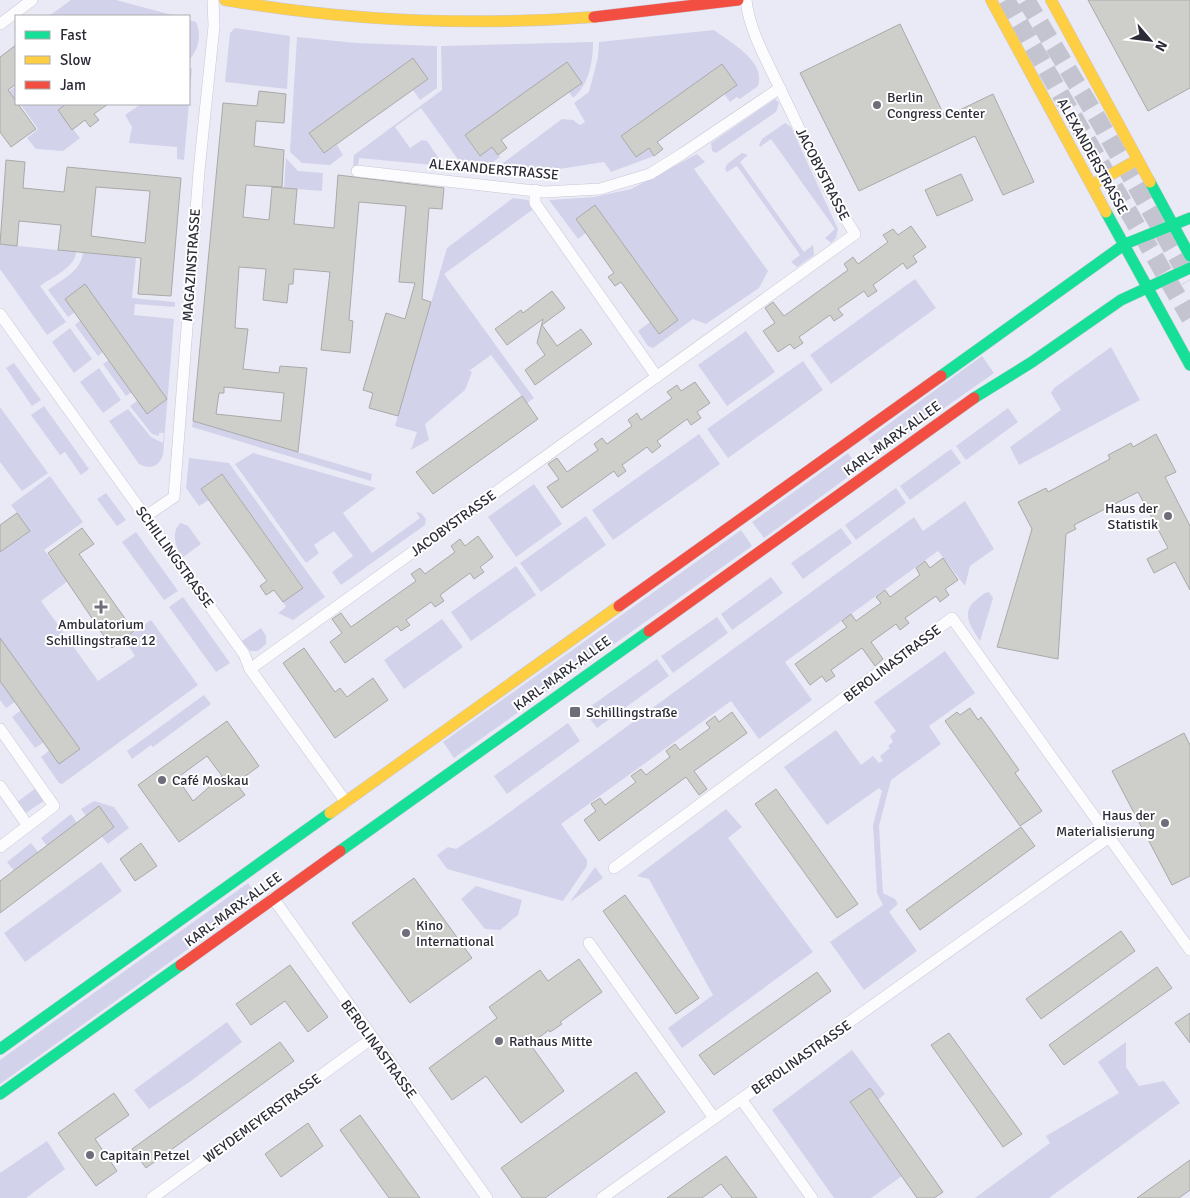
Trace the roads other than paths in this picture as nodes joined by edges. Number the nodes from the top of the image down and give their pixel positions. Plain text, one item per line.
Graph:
1 (32, 0) edge
2 (213, 0) edge
3 (225, 0) edge
4 (738, 0) edge
5 (746, 0) edge
6 (992, 0) edge
7 (1051, 0) edge
8 (0, 24) edge
9 (780, 88) junction
10 (1137, 160) junction
11 (357, 171) dead end
12 (1092, 185) junction
13 (535, 190) junction
14 (1190, 218) edge
15 (1173, 225) junction
16 (1125, 244) junction
17 (1190, 256) edge
18 (1190, 268) edge
19 (1148, 286) junction
20 (0, 314) edge
21 (1190, 365) edge
22 (657, 376) junction
23 (146, 516) junction
24 (250, 669) junction
25 (0, 728) edge
26 (2, 790) edge
27 (346, 802) junction
28 (28, 826) junction
29 (1108, 838) junction
30 (0, 847) edge
31 (614, 868) dead end
32 (272, 898) junction
33 (589, 943) dead end
34 (1190, 950) edge
35 (372, 1039) junction
36 (0, 1049) edge
37 (0, 1094) edge
38 (741, 1099) junction
39 (714, 1118) junction
40 (152, 1198) edge
41 (487, 1198) edge
42 (602, 1198) edge
43 (812, 1198) edge

1 - 8 street
2 - 23 street, MAGAZINSTRASSE
3 - 4 main road
5 - 9 street, JACOBYSTRASSE
6 - 12 main road, ALEXANDERSTRASSE
7 - 10 main road
9 - 13 street, ALEXANDERSTRASSE
9 - 22 street, JACOBYSTRASSE
10 - 12 main road
10 - 15 main road
11 - 13 street, ALEXANDERSTRASSE
12 - 16 main road, ALEXANDERSTRASSE
13 - 22 street
14 - 15 main road
15 - 16 main road, KARL-MARX-ALLEE
15 - 17 main road
16 - 19 main road, ALEXANDERSTRASSE
16 - 27 main road, KARL-MARX-ALLEE
18 - 19 main road
19 - 21 main road, ALEXANDERSTRASSE
19 - 32 main road, KARL-MARX-ALLEE
20 - 23 street, SCHILLINGSTRASSE
22 - 24 street, JACOBYSTRASSE
23 - 24 street, SCHILLINGSTRASSE
24 - 27 street, SCHILLINGSTRASSE
25 - 28 street
26 - 28 street
27 - 36 main road, KARL-MARX-ALLEE
28 - 30 street
29 - 31 street, BEROLINASTRASSE
29 - 34 street, BEROLINASTRASSE
29 - 38 street, BEROLINASTRASSE
32 - 35 street, BEROLINASTRASSE
32 - 37 main road, KARL-MARX-ALLEE
33 - 39 street
35 - 40 street, WEYDEMEYERSTRASSE
35 - 41 street, BEROLINASTRASSE
38 - 39 street, BEROLINASTRASSE
38 - 43 street
39 - 42 street, BEROLINASTRASSE

